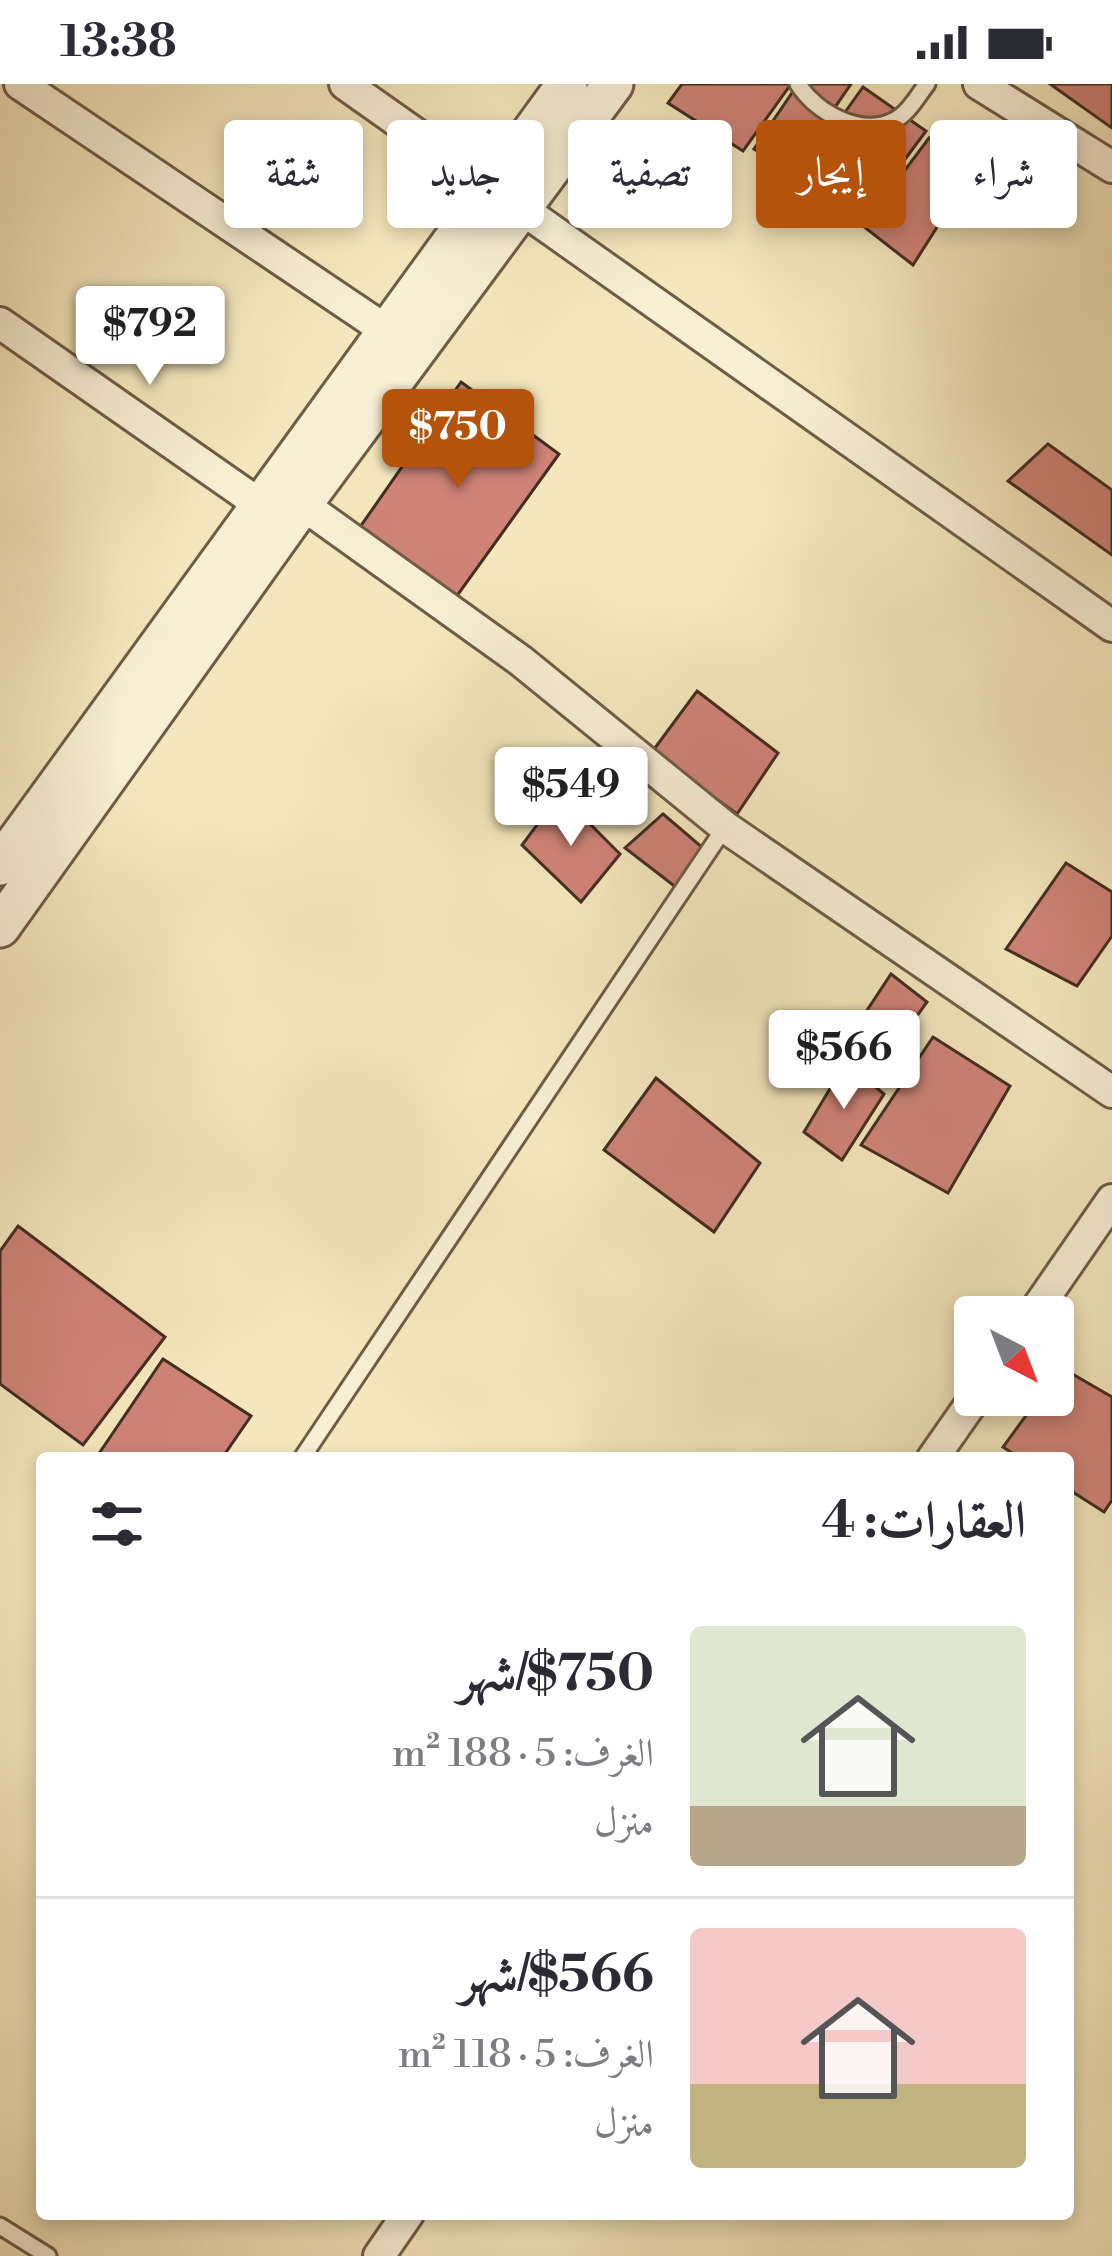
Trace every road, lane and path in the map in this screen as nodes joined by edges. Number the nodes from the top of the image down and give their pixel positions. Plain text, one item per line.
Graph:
1 (20, 84) edge
2 (345, 84) edge
3 (567, 84) edge
4 (613, 84) edge
5 (798, 84) edge
6 (927, 84) edge
7 (979, 84) edge
8 (397, 120) edge
9 (544, 127) edge
10 (544, 158) edge
11 (1112, 167) edge
12 (544, 223) edge
13 (479, 228) edge
14 (486, 228) edge
15 (0, 323) edge
16 (387, 331) junction
17 (302, 504) junction
18 (262, 506) junction
19 (1112, 626) edge
20 (725, 827) junction
21 (0, 865) edge
22 (0, 927) edge
23 (1112, 1093) edge
24 (1112, 1200) edge
25 (1046, 1296) edge
26 (962, 1416) edge
27 (306, 1452) edge
28 (937, 1452) edge
29 (404, 2220) edge
30 (0, 2226) edge
31 (48, 2256) edge
32 (379, 2256) edge

1 - 16 street
2 - 8 street
3 - 9 street
4 - 10 street
5 - 6 lane
7 - 11 street
12 - 19 street
13 - 16 street
14 - 17 street
15 - 18 street
16 - 18 street
17 - 20 street
17 - 22 street
18 - 21 street
20 - 23 street
20 - 27 lane
24 - 25 street
26 - 28 street
29 - 32 street
30 - 31 lane

